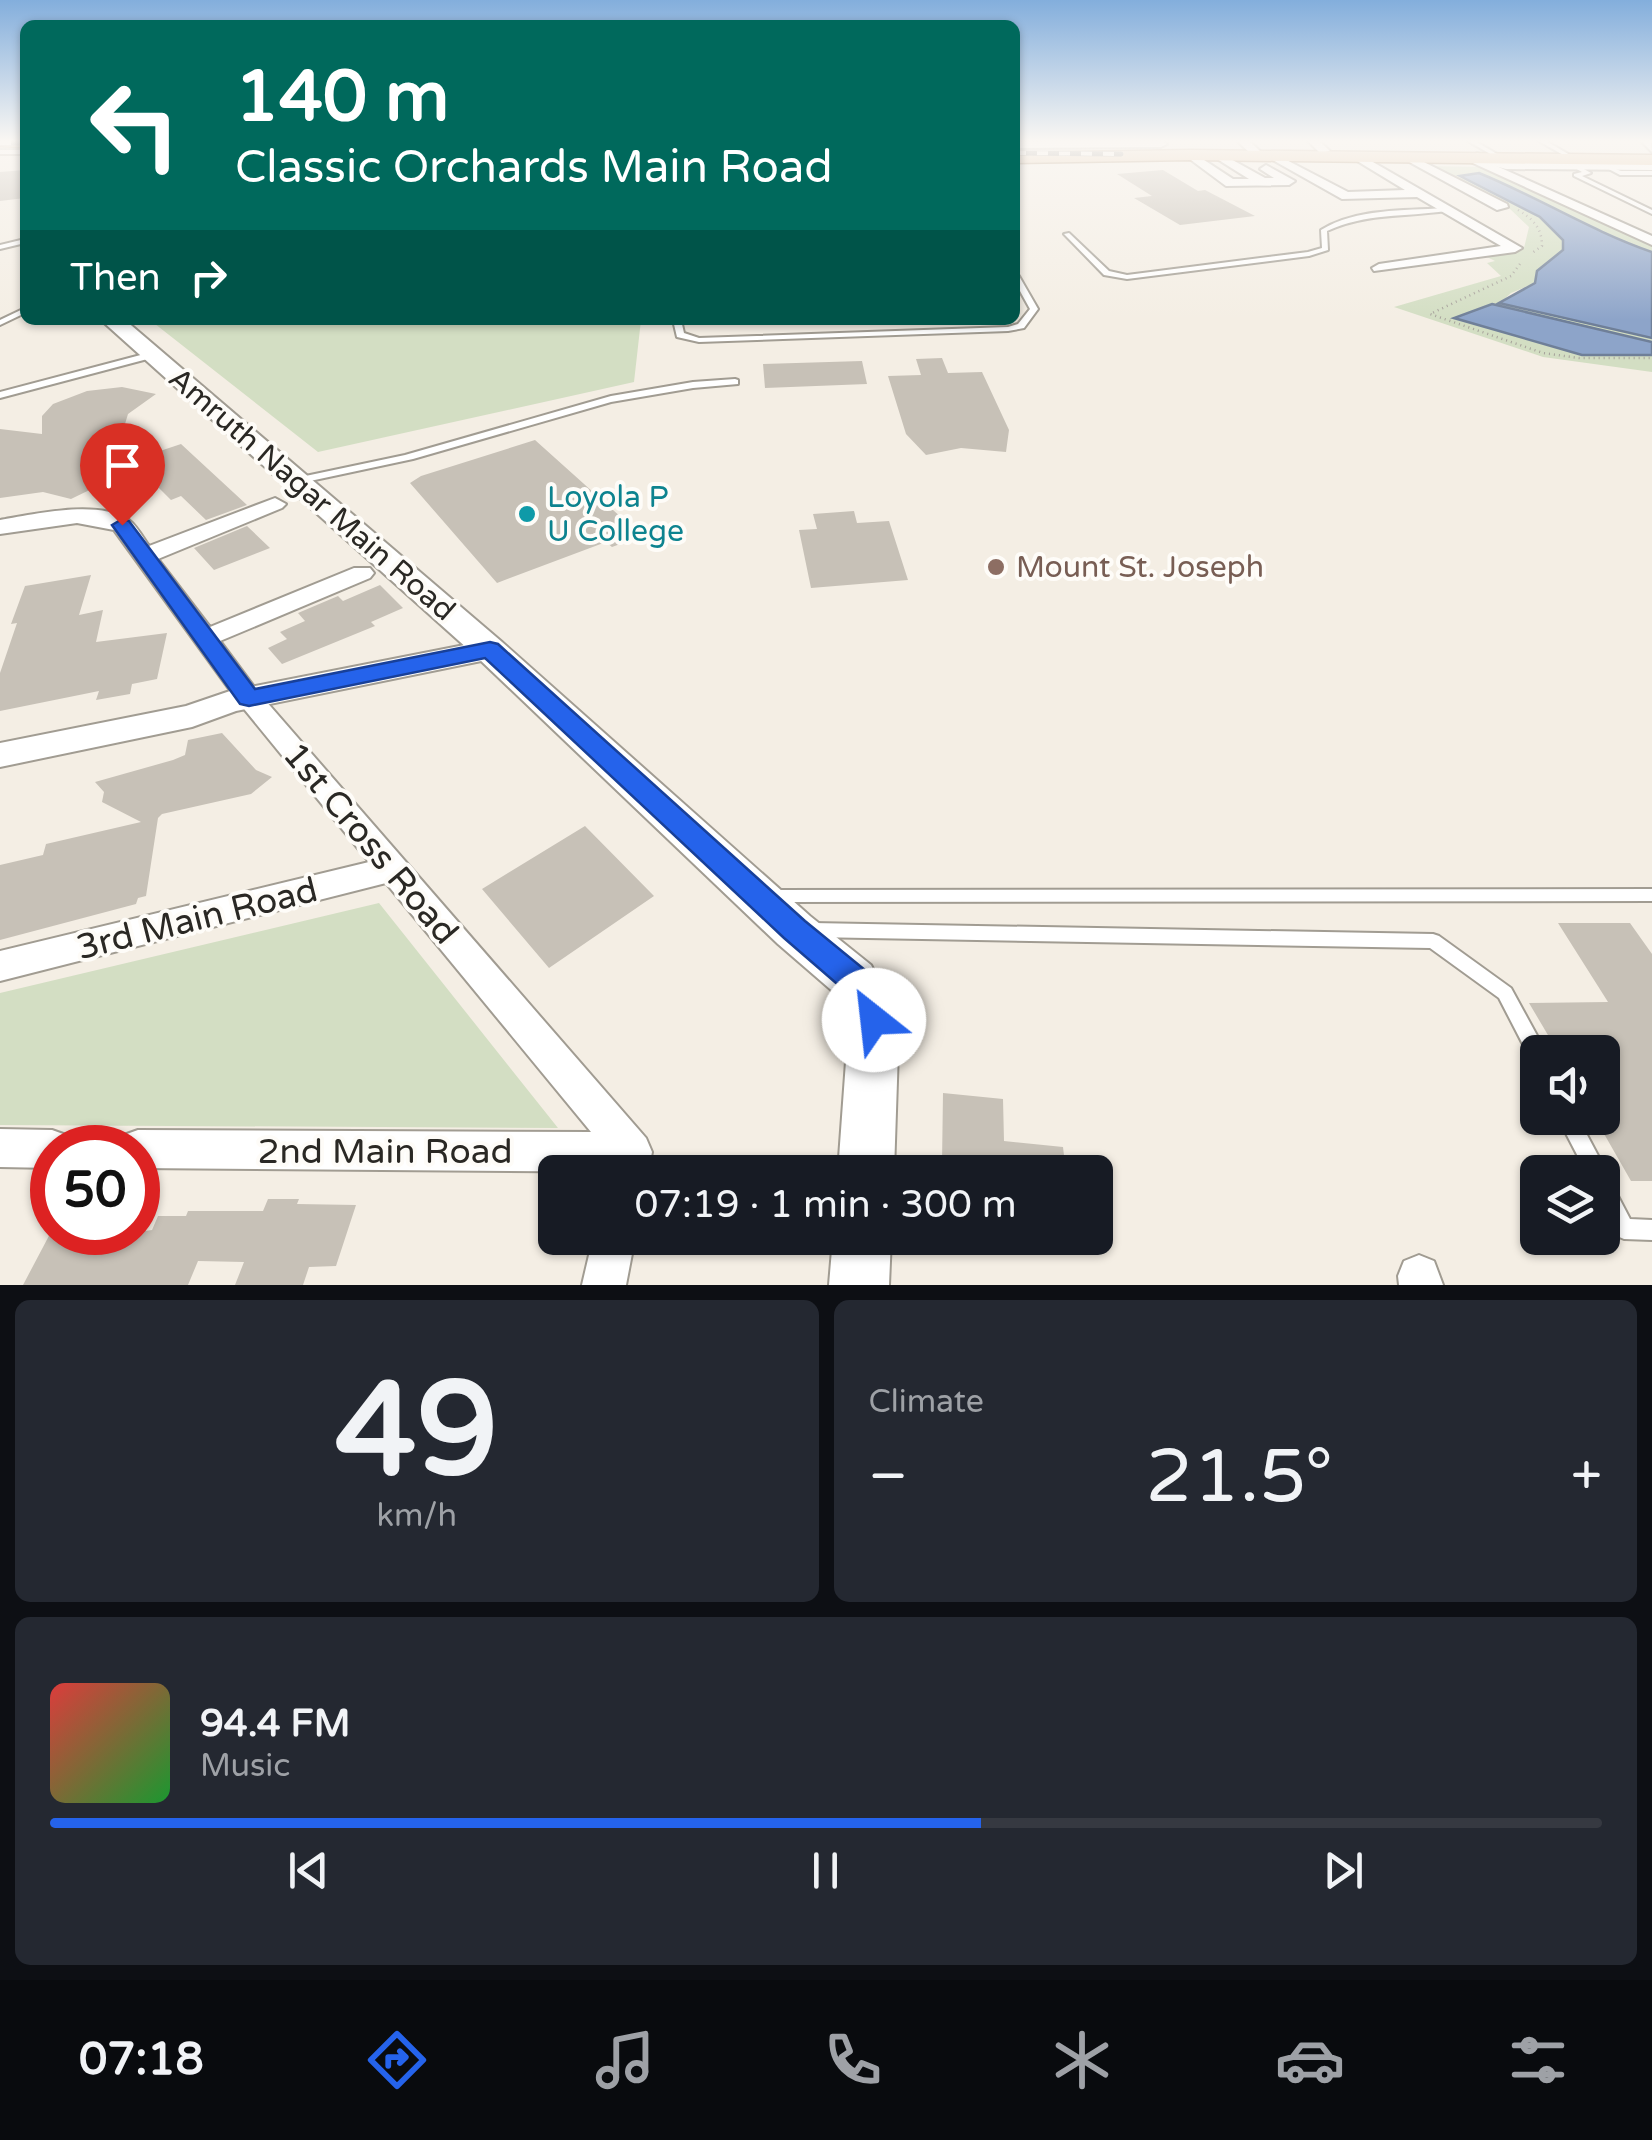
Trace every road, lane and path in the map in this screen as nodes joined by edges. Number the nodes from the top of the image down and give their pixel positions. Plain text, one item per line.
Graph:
1 (1430, 200) edge
2 (1492, 200) edge
3 (1573, 200) edge
4 (1627, 200) edge
5 (1506, 207) joint
6 (1444, 210) junction
7 (1652, 212) edge
8 (1067, 234) dead end
9 (1652, 241) edge
10 (1379, 268) dead end
11 (1020, 285) edge
12 (118, 325) edge
13 (677, 325) edge
14 (152, 355) junction
15 (1652, 358) edge
16 (735, 382) dead end
17 (0, 394) edge
18 (286, 492) junction
19 (0, 527) edge
20 (145, 556) junction
21 (362, 573) dead end
22 (206, 638) junction
23 (490, 650) junction
24 (240, 700) junction
25 (0, 741) edge
26 (0, 754) edge
27 (393, 869) junction
28 (1652, 895) edge
29 (758, 896) junction
30 (794, 930) junction
31 (0, 966) edge
32 (1527, 1035) edge
33 (0, 1148) edge
34 (30, 1149) edge
35 (160, 1150) edge
36 (624, 1155) edge
37 (867, 1155) edge
38 (538, 1160) edge
39 (1620, 1221) edge
40 (1652, 1230) edge
41 (610, 1255) edge
42 (861, 1255) edge
43 (604, 1285) edge
44 (859, 1285) edge

1 - 6 street
2 - 5 street
3 - 9 street
4 - 7 lane
5 - 15 path
6 - 8 lane
6 - 10 street
11 - 13 lane
12 - 14 main road, Amruth Nagar Main Road
14 - 17 lane
14 - 18 main road, Amruth Nagar Main Road
16 - 18 lane
18 - 20 street
18 - 23 main road, Amruth Nagar Main Road
19 - 20 street, 1st Cross Road
20 - 22 street, 1st Cross Road
21 - 22 street
22 - 24 street, 1st Cross Road
23 - 24 street
23 - 29 main road, Amruth Nagar Main Road
24 - 25 street
24 - 26 street
24 - 27 street, 1st Cross Road
27 - 31 street, 3rd Main Road
27 - 36 street, 1st Cross Road
28 - 29 lane
29 - 30 main road, Amruth Nagar Main Road
30 - 32 lane
30 - 37 main road, Amruth Nagar Main Road
33 - 34 street
35 - 38 street, 2nd Main Road
39 - 40 lane
41 - 43 street
42 - 44 main road

